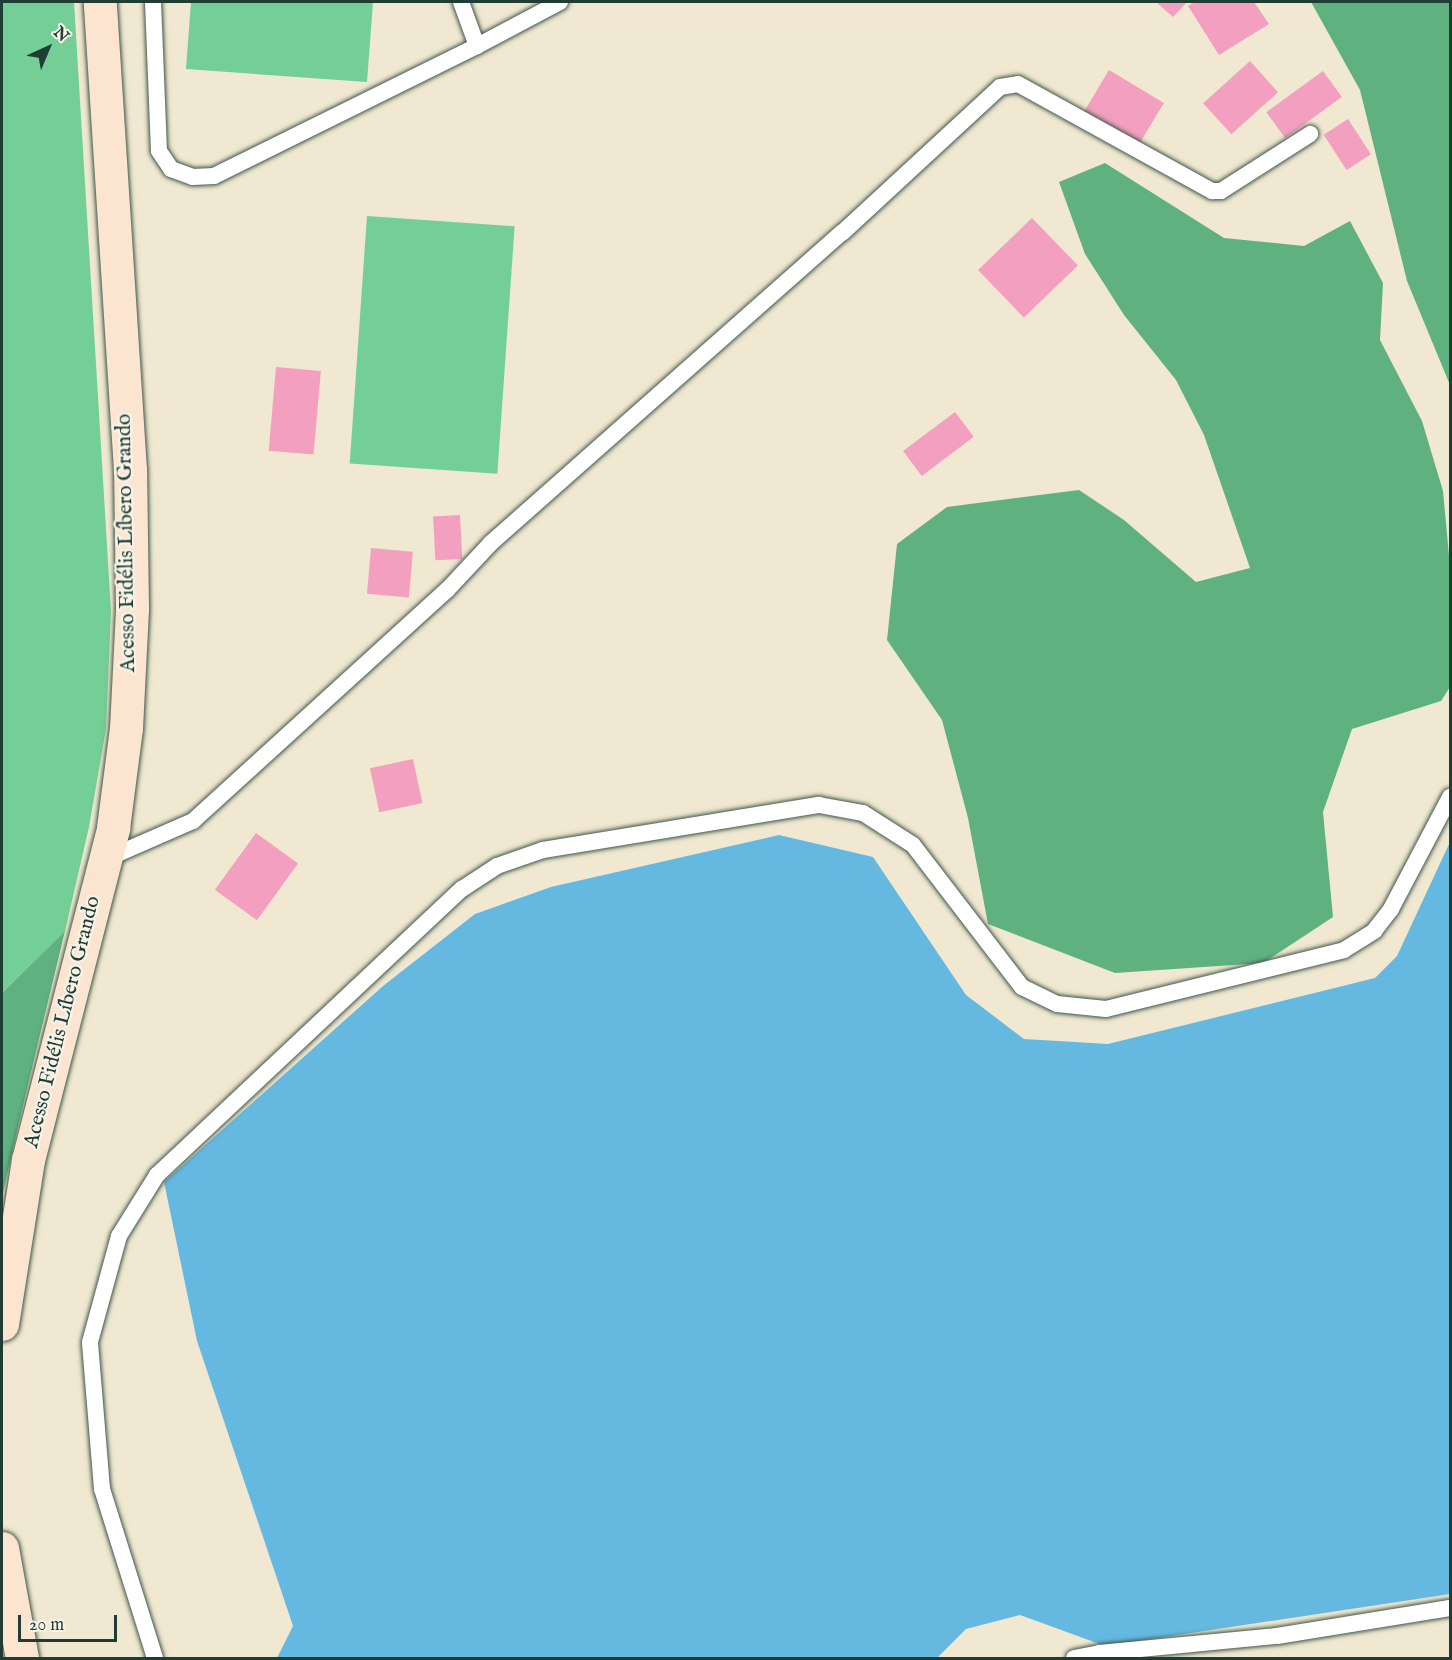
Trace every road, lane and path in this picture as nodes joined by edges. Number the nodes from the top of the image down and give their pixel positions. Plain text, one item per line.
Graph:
1 (100, 2) edge
2 (153, 2) edge
3 (461, 2) edge
4 (560, 2) edge
5 (477, 46) junction
6 (1310, 134) dead end
7 (1450, 797) edge
8 (105, 859) junction
9 (2, 1324) edge
10 (2, 1548) edge
11 (1450, 1608) edge
12 (22, 1659) edge
13 (155, 1659) edge
14 (1074, 1659) edge

1 - 8 street, Acesso Fidélis Líbero Grando
2 - 5 lane
3 - 5 lane
4 - 5 lane
6 - 8 lane
7 - 13 lane
8 - 9 street, Acesso Fidélis Líbero Grando
10 - 12 street
11 - 14 lane

